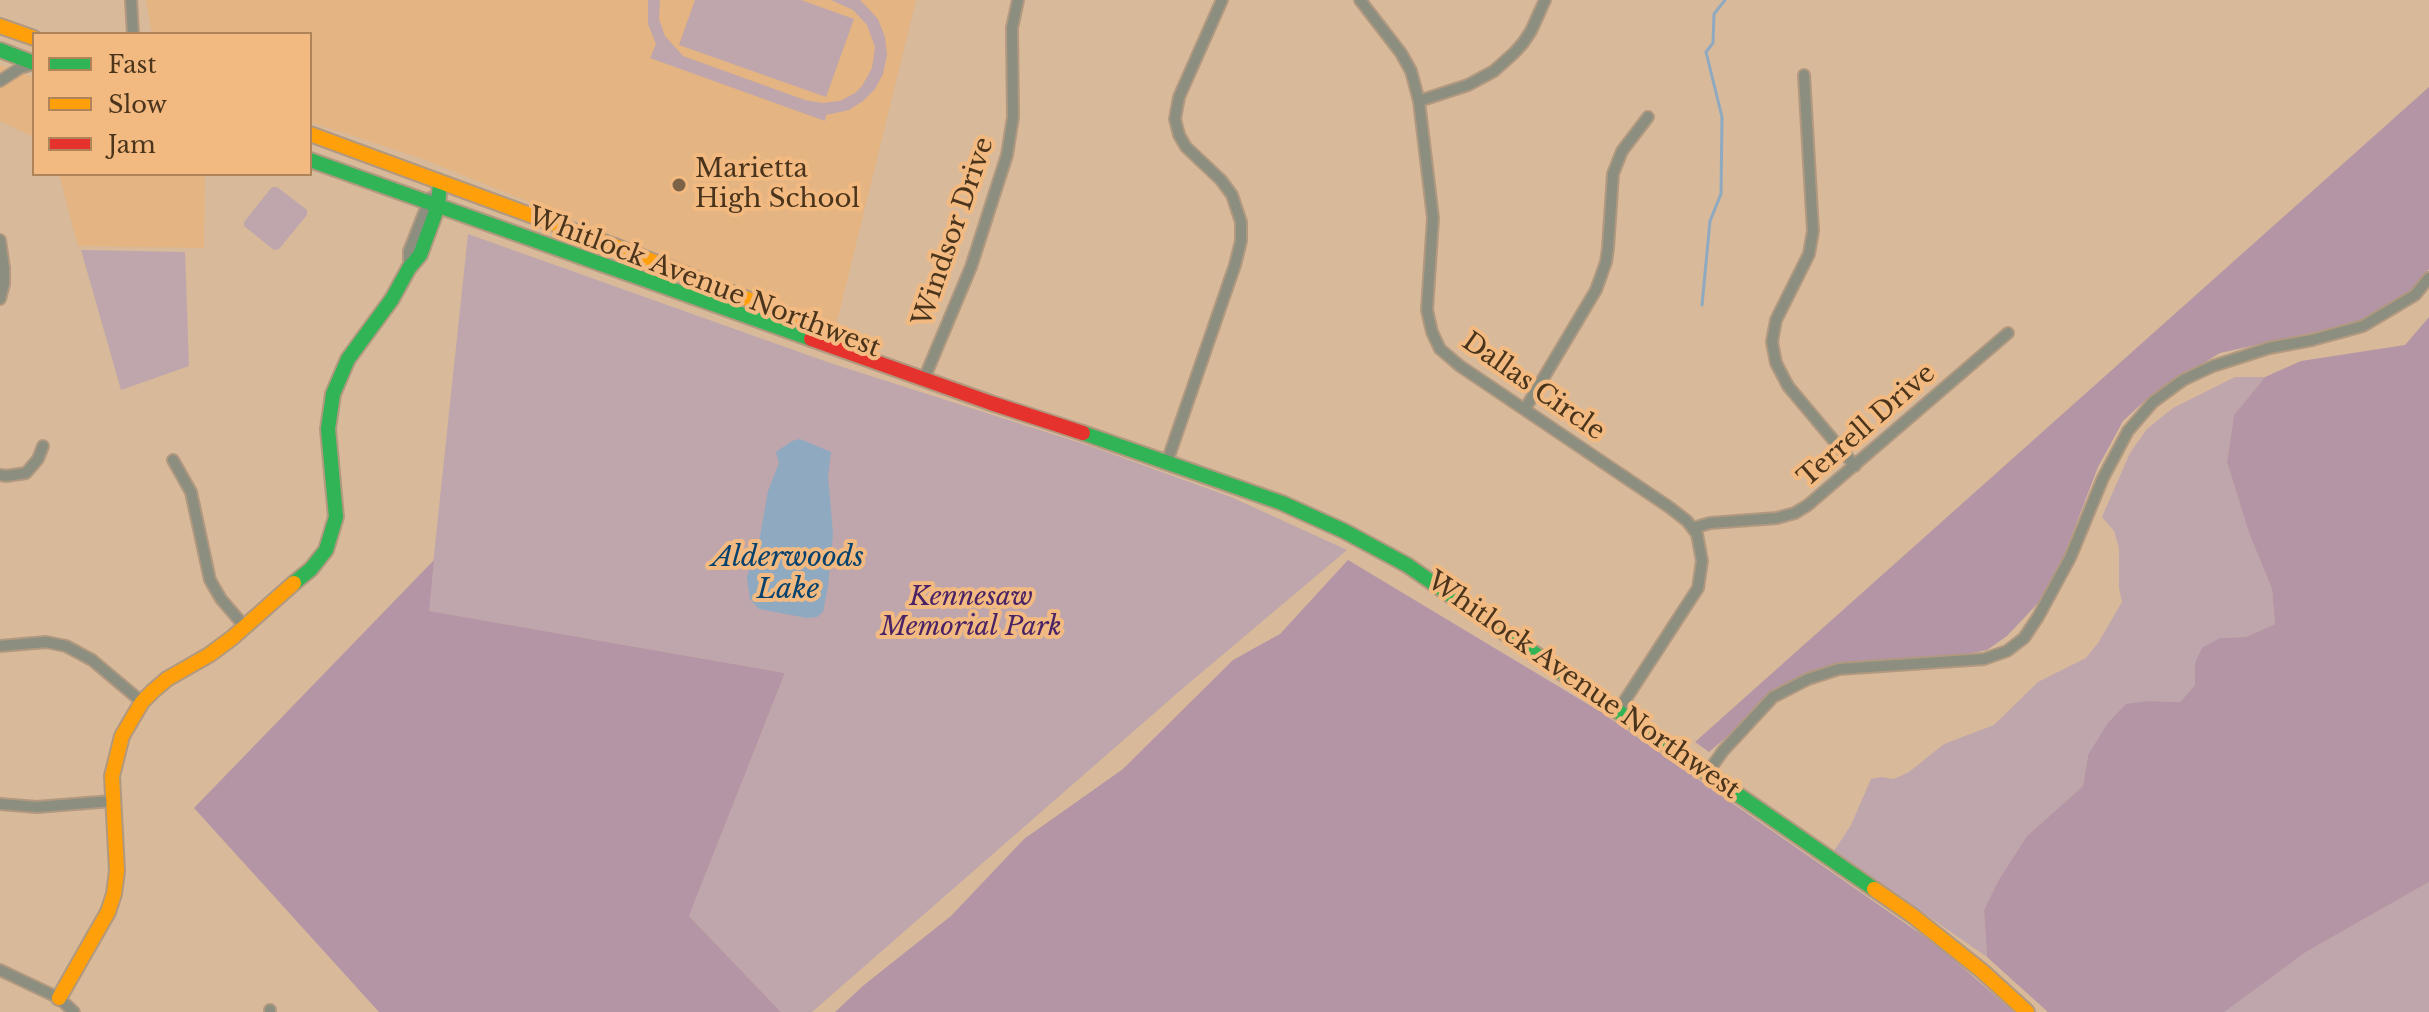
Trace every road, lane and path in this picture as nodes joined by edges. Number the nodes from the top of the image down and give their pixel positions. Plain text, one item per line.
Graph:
1 (131, 0) edge
2 (1018, 0) edge
3 (1222, 0) edge
4 (1360, 0) edge
5 (1545, 0) edge
6 (0, 26) edge
7 (133, 32) edge
8 (32, 37) edge
9 (0, 50) edge
10 (32, 52) edge
11 (32, 63) edge
12 (32, 65) edge
13 (1804, 75) dead end
14 (0, 81) edge
15 (1419, 101) junction
16 (1648, 117) dead end
17 (312, 135) edge
18 (312, 161) edge
19 (440, 183) junction
20 (432, 204) junction
21 (0, 240) edge
22 (2429, 278) edge
23 (0, 299) edge
24 (2008, 333) dead end
25 (926, 374) junction
26 (1525, 409) junction
27 (43, 446) dead end
28 (173, 460) dead end
29 (1167, 462) junction
30 (1855, 466) junction
31 (0, 475) edge
32 (1693, 528) junction
33 (245, 627) junction
34 (0, 646) edge
35 (142, 702) junction
36 (1618, 711) junction
37 (1708, 772) junction
38 (112, 801) junction
39 (0, 804) edge
40 (0, 970) edge
41 (59, 998) junction
42 (74, 1012) edge
43 (2027, 1012) edge

1 - 7 street
2 - 25 street, Windsor Drive
3 - 29 street
4 - 15 street, Dallas Circle
5 - 15 street
6 - 8 main road
9 - 10 main road
9 - 11 main road
12 - 14 street
13 - 30 street
15 - 26 street, Dallas Circle
16 - 26 street
17 - 19 main road, Whitlock Avenue Northwest
18 - 20 main road, Whitlock Avenue Northwest
19 - 20 main road
19 - 25 main road, Whitlock Avenue Northwest
20 - 25 main road, Whitlock Avenue Northwest
20 - 33 main road
21 - 23 street
22 - 37 street
24 - 30 street, Terrell Drive
25 - 29 main road, Whitlock Avenue Northwest
26 - 32 street, Dallas Circle
27 - 31 street
28 - 33 street
29 - 36 main road, Whitlock Avenue Northwest
30 - 32 street, Terrell Drive
32 - 36 street
33 - 35 main road
34 - 35 street
35 - 38 main road
36 - 37 main road, Whitlock Avenue Northwest
37 - 43 main road, Whitlock Avenue Northwest
38 - 39 street
38 - 41 main road
40 - 41 street
41 - 42 street

